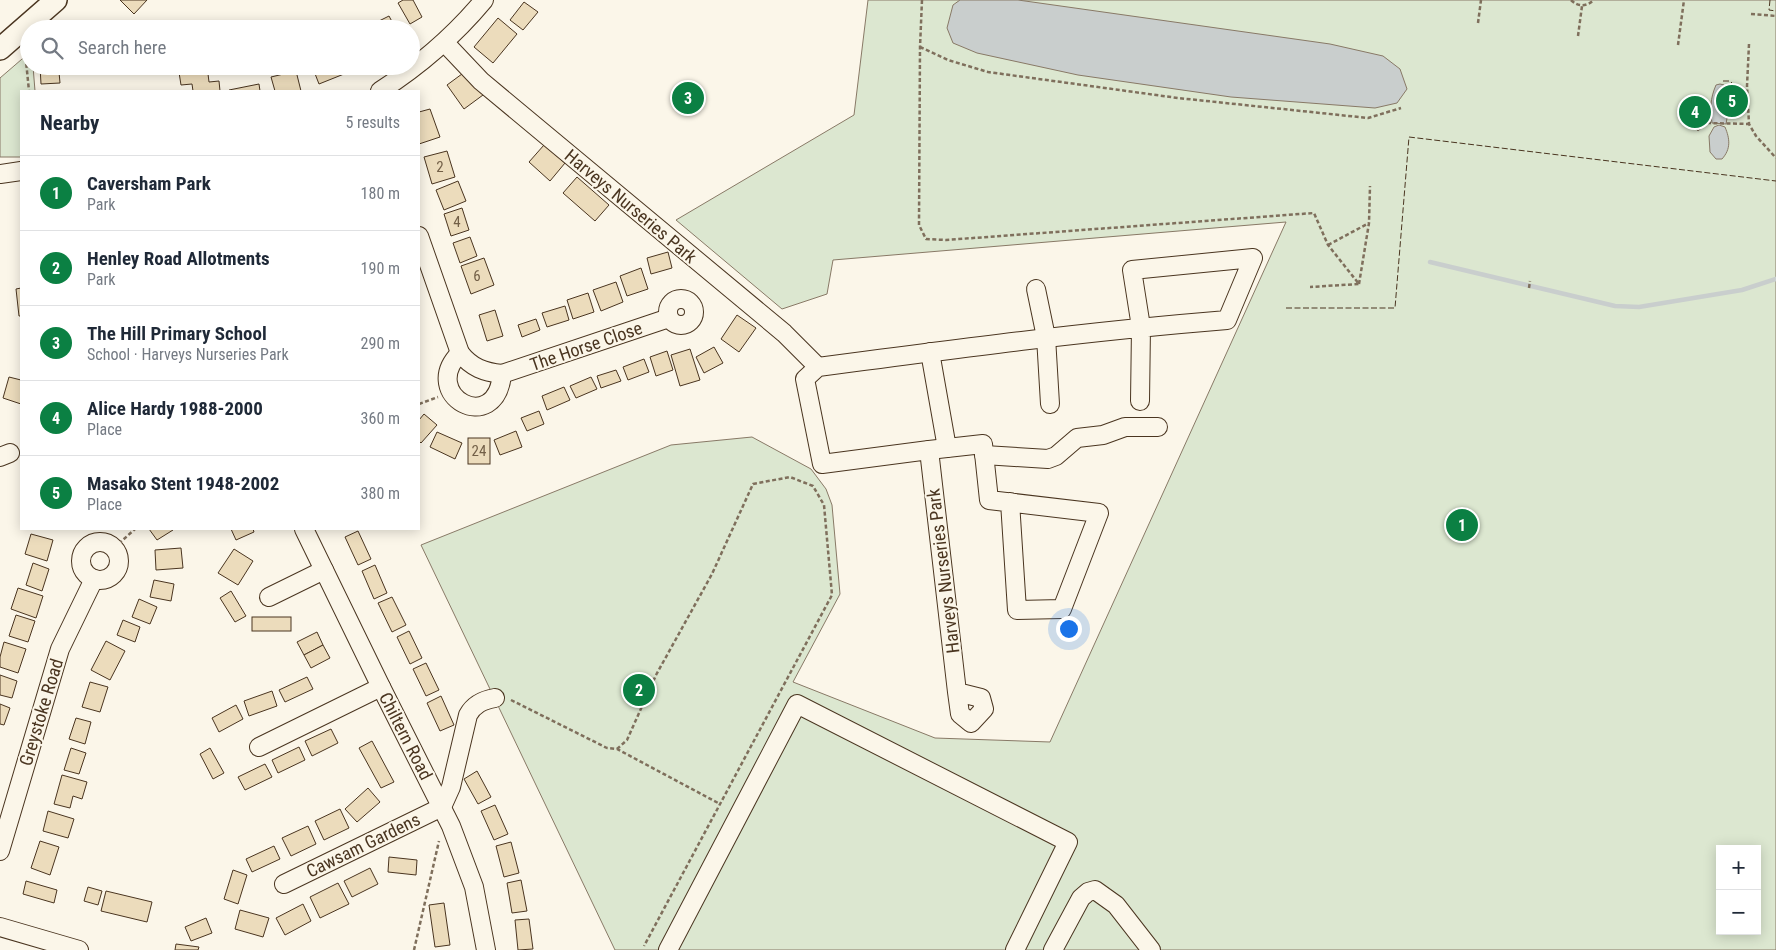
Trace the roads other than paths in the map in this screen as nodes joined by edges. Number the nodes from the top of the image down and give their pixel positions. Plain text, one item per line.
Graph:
1 (56, 0) edge
2 (484, 0) edge
3 (33, 20) edge
4 (20, 32) edge
5 (8, 42) edge
6 (444, 43) junction
7 (420, 62) edge
8 (404, 75) edge
9 (382, 90) edge
10 (20, 172) edge
11 (0, 174) edge
12 (420, 239) edge
13 (1036, 290) dead end
14 (669, 318) dead end
15 (1141, 327) junction
16 (1046, 337) junction
17 (930, 352) junction
18 (460, 353) junction
19 (818, 367) junction
20 (502, 374) junction
21 (1140, 401) dead end
22 (1050, 404) dead end
23 (1158, 427) dead end
24 (947, 448) junction
25 (929, 450) junction
26 (984, 456) junction
27 (1010, 502) junction
28 (304, 530) edge
29 (324, 570) junction
30 (94, 578) junction
31 (269, 598) dead end
32 (381, 687) junction
33 (957, 692) dead end
34 (495, 698) road end
35 (258, 747) dead end
36 (442, 807) junction
37 (0, 851) edge
38 (284, 884) dead end
39 (0, 928) edge
40 (79, 950) edge
41 (486, 950) edge
42 (668, 950) edge
43 (1015, 950) edge
44 (1053, 950) edge
45 (1151, 950) edge

1 - 3 main road
2 - 6 street
4 - 5 main road
6 - 7 street
6 - 19 street, Harveys Nurseries Park
8 - 9 street
10 - 11 street
12 - 18 street, The Horse Close
13 - 16 street
14 - 20 street, The Horse Close
15 - 15 street
15 - 16 street
15 - 21 street
16 - 17 street
16 - 22 street
17 - 19 street
17 - 24 street
18 - 20 street, The Horse Close
18 - 20 street
19 - 25 street
23 - 26 street
24 - 25 street
24 - 26 street
25 - 33 street, Harveys Nurseries Park
26 - 27 street
27 - 27 street
28 - 29 street, Chiltern Road
29 - 31 street
29 - 32 street, Chiltern Road
30 - 30 street
30 - 37 street, Greystoke Road
32 - 35 street
32 - 36 street, Chiltern Road
34 - 36 street
36 - 38 street, Cawsam Gardens
36 - 41 street, Chiltern Road
39 - 40 street
42 - 43 street
44 - 45 street

